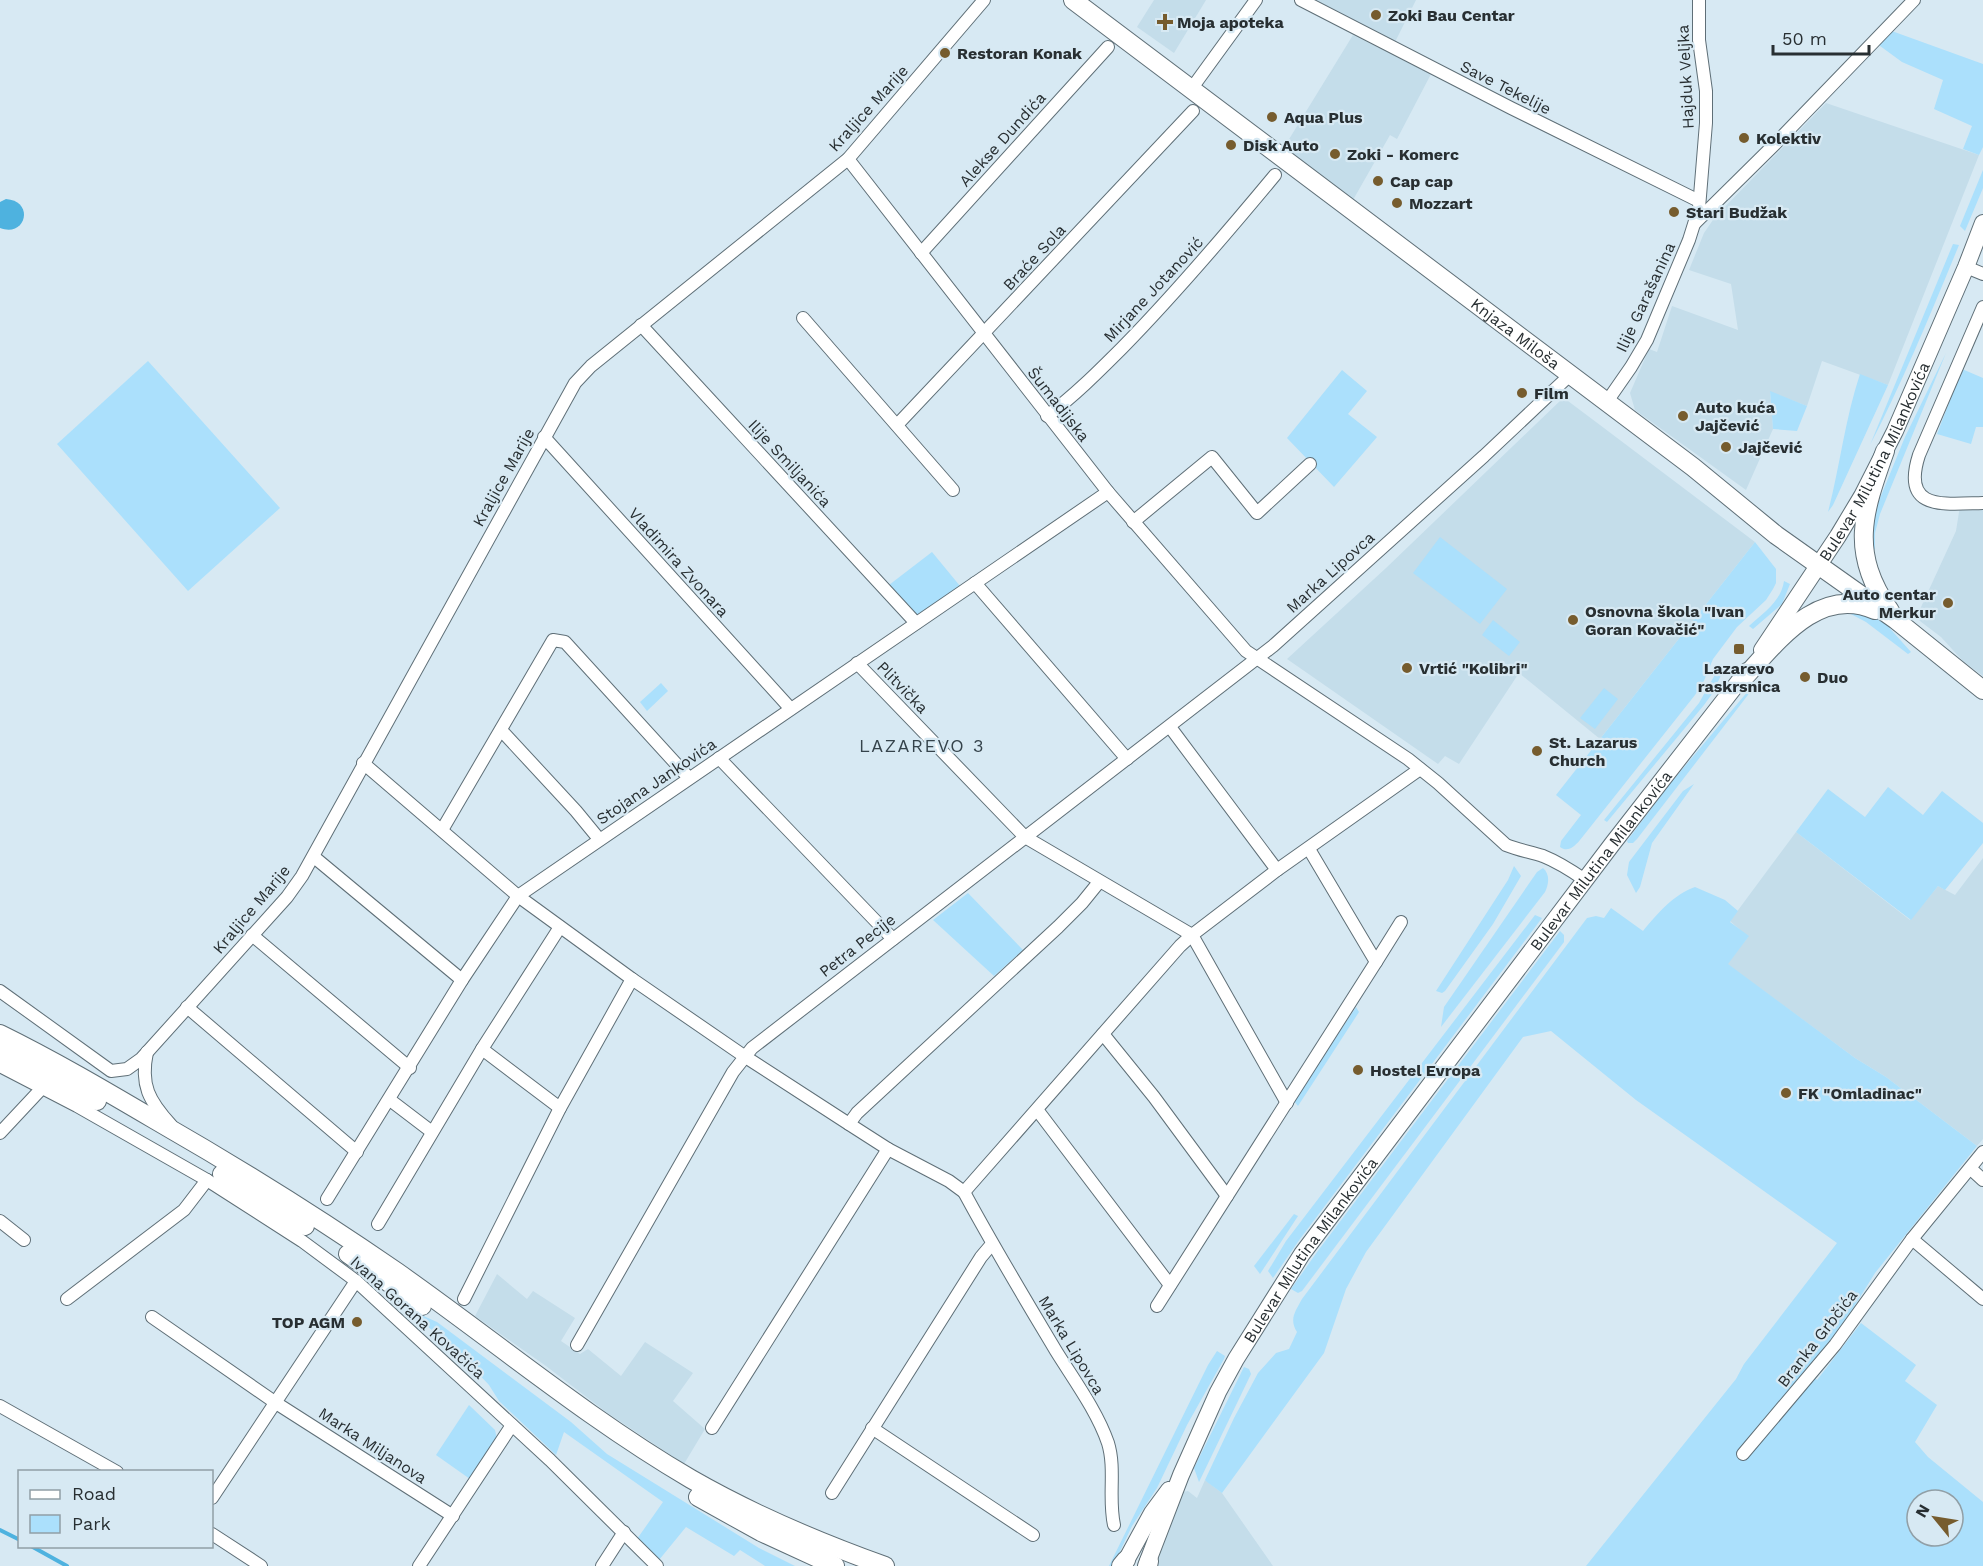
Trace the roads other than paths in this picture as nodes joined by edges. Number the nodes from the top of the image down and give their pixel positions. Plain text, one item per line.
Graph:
1 (984, 0) edge
2 (1073, 0) edge
3 (1256, 0) edge
4 (1300, 0) edge
5 (1699, 0) edge
6 (1914, 0) edge
7 (1108, 47) dead end
8 (1192, 88) junction
9 (1193, 111) dead end
10 (848, 159) junction
11 (1275, 175) dead end
12 (1699, 201) junction
13 (1983, 223) edge
14 (1695, 224) junction
15 (921, 253) junction
16 (1966, 267) junction
17 (1983, 274) edge
18 (1983, 307) edge
19 (803, 318) dead end
20 (641, 325) junction
21 (984, 335) junction
22 (1570, 375) junction
23 (1606, 403) junction
24 (1047, 416) junction
25 (897, 424) junction
26 (544, 437) junction
27 (1884, 451) junction
28 (1310, 464) dead end
29 (953, 490) dead end
30 (1108, 492) junction
31 (1983, 503) edge
32 (1133, 522) junction
33 (1819, 564) junction
34 (975, 583) junction
35 (1896, 620) junction
36 (916, 623) junction
37 (1256, 659) junction
38 (857, 663) junction
39 (1740, 682) junction
40 (1983, 690) edge
41 (790, 708) junction
42 (1170, 727) junction
43 (501, 730) junction
44 (719, 758) junction
45 (1127, 759) junction
46 (363, 764) junction
47 (1420, 769) junction
48 (689, 778) junction
49 (442, 830) junction
50 (1025, 837) junction
51 (599, 839) junction
52 (1309, 849) junction
53 (314, 857) junction
54 (1277, 870) junction
55 (1585, 880) junction
56 (1099, 882) junction
57 (518, 896) junction
58 (1401, 922) dead end
59 (560, 927) junction
60 (252, 935) junction
61 (1192, 935) junction
62 (893, 939) junction
63 (1376, 963) junction
64 (632, 979) junction
65 (462, 980) junction
66 (0, 991) edge
67 (187, 1007) junction
68 (0, 1034) edge
69 (1103, 1034) junction
70 (482, 1049) junction
71 (0, 1051) edge
72 (147, 1051) junction
73 (744, 1056) junction
74 (0, 1066) edge
75 (410, 1068) junction
76 (44, 1087) junction
77 (390, 1100) junction
78 (1287, 1102) junction
79 (560, 1108) junction
80 (1038, 1111) junction
81 (849, 1124) junction
82 (432, 1132) junction
83 (0, 1133) edge
84 (180, 1134) junction
85 (888, 1149) junction
86 (357, 1152) junction
87 (1983, 1152) edge
88 (1971, 1169) junction
89 (207, 1180) junction
90 (1983, 1180) edge
91 (964, 1192) junction
92 (1227, 1196) junction
93 (327, 1199) dead end
94 (0, 1221) edge
95 (378, 1224) dead end
96 (1912, 1239) junction
97 (24, 1240) dead end
98 (992, 1244) junction
99 (356, 1281) junction
100 (1170, 1285) junction
101 (67, 1299) dead end
102 (464, 1299) dead end
103 (1983, 1299) edge
104 (1157, 1306) dead end
105 (152, 1317) dead end
106 (577, 1345) dead end
107 (276, 1403) junction
108 (0, 1406) edge
109 (512, 1425) junction
110 (712, 1428) dead end
111 (872, 1428) junction
112 (1743, 1454) dead end
113 (113, 1470) edge
114 (1181, 1475) junction
115 (832, 1493) dead end
116 (213, 1497) edge
117 (453, 1515) junction
118 (1114, 1525) dead end
119 (624, 1532) junction
120 (213, 1535) edge
121 (1033, 1535) dead end
122 (1123, 1564) edge
123 (1148, 1564) edge
124 (261, 1566) edge
125 (418, 1566) edge
126 (602, 1566) edge
127 (657, 1566) edge
128 (836, 1566) edge
129 (885, 1566) edge

1 - 10 street, Kraljice Marije
2 - 8 main road, Knjaza Miloša
3 - 8 street
4 - 12 street, Save Tekelije
5 - 12 street, Hajduk Veljka
6 - 14 street, Ilije Garašanina
7 - 15 street, Alekse Dundića
8 - 22 main road, Knjaza Miloša
9 - 21 street, Braće Sola
10 - 15 street, Šumadijska
10 - 20 street, Kraljice Marije
11 - 24 street, Mirjane Jotanović
12 - 14 street, Hajduk Veljka
13 - 16 street, Bulevar Milutina Milankovića
14 - 23 street, Ilije Garašanina
15 - 21 street, Šumadijska
16 - 17 street
16 - 27 street, Bulevar Milutina Milankovića
18 - 31 street
19 - 25 street
20 - 26 street, Kraljice Marije
20 - 36 street, Ilije Smiljanića
21 - 24 street, Šumadijska
21 - 25 street, Braće Sola
22 - 23 main road, Knjaza Miloša
22 - 37 street, Marka Lipovca
23 - 33 main road, Knjaza Miloša
24 - 30 street, Šumadijska
25 - 29 street
26 - 41 street, Vladimira Zvonara
26 - 46 street, Kraljice Marije
27 - 33 street, Bulevar Milutina Milankovića
27 - 35 main road
28 - 32 street
30 - 32 street, Šumadijska
30 - 34 street, Stojana Jankovića
32 - 37 street, Šumadijska
33 - 35 main road, Knjaza Miloša
33 - 39 street, Bulevar Milutina Milankovića
34 - 36 street, Stojana Jankovića
34 - 45 street
35 - 39 main road
35 - 40 main road, Knjaza Miloša
36 - 38 street, Stojana Jankovića
37 - 42 street, Petra Pecije
37 - 47 street
38 - 41 street, Stojana Jankovića
38 - 50 street, Plitvička
39 - 55 street, Bulevar Milutina Milankovića
41 - 44 street, Stojana Jankovića
42 - 45 street, Petra Pecije
42 - 54 street
43 - 48 street
43 - 49 street
43 - 51 street
44 - 48 street, Stojana Jankovića
44 - 62 street
45 - 50 street, Petra Pecije
46 - 49 street, Marka Lipovca
46 - 53 street, Kraljice Marije
47 - 52 street
47 - 55 street
48 - 51 street, Stojana Jankovića
49 - 57 street, Marka Lipovca
50 - 56 street, Plitvička
50 - 62 street, Petra Pecije
51 - 57 street, Stojana Jankovića
52 - 54 street
52 - 63 street
53 - 60 street, Kraljice Marije
53 - 65 street
54 - 61 street
55 - 114 street, Bulevar Milutina Milankovića
56 - 61 street, Plitvička
56 - 81 street
57 - 59 street, Marka Lipovca
57 - 65 street, Stojana Jankovića
58 - 63 street
59 - 64 street, Marka Lipovca
59 - 70 street
60 - 67 street, Kraljice Marije
60 - 75 street
61 - 69 street
61 - 78 street
62 - 73 street, Petra Pecije
63 - 78 street
64 - 73 street, Marka Lipovca
64 - 79 street
65 - 75 street, Stojana Jankovića
66 - 72 street
67 - 72 street, Kraljice Marije
67 - 86 street
68 - 84 main road
69 - 80 street
69 - 92 street
70 - 79 street
70 - 82 street
71 - 128 main road
72 - 84 street
73 - 81 street, Marka Lipovca
73 - 106 street, Petra Pecije
74 - 76 street, Ivana Gorana Kovačića
75 - 77 street, Stojana Jankovića
76 - 83 street
76 - 89 street, Ivana Gorana Kovačića
77 - 82 street
77 - 86 street, Stojana Jankovića
78 - 92 street
79 - 102 street
80 - 91 street
80 - 100 street
81 - 85 street, Marka Lipovca
82 - 95 street
84 - 129 main road
85 - 91 street, Marka Lipovca
85 - 110 street
86 - 93 street, Stojana Jankovića
87 - 88 street, Branka Grbčića
88 - 90 street
88 - 96 street, Branka Grbčića
89 - 99 street, Ivana Gorana Kovačića
89 - 101 street
91 - 98 street, Marka Lipovca
92 - 100 street
94 - 97 street
96 - 103 street
96 - 112 street, Branka Grbčića
98 - 111 street
98 - 118 street, Marka Lipovca
99 - 107 street
99 - 109 street, Ivana Gorana Kovačića
100 - 104 street
105 - 107 street, Marka Miljanova
107 - 116 street
107 - 117 street, Marka Miljanova
108 - 113 street
109 - 117 street
109 - 119 street, Ivana Gorana Kovačića
111 - 115 street
111 - 121 street
114 - 122 street, Bulevar Milutina Milankovića
114 - 123 street, Bulevar Milutina Milankovića
117 - 125 street
119 - 126 street
119 - 127 street, Ivana Gorana Kovačića
120 - 124 street

